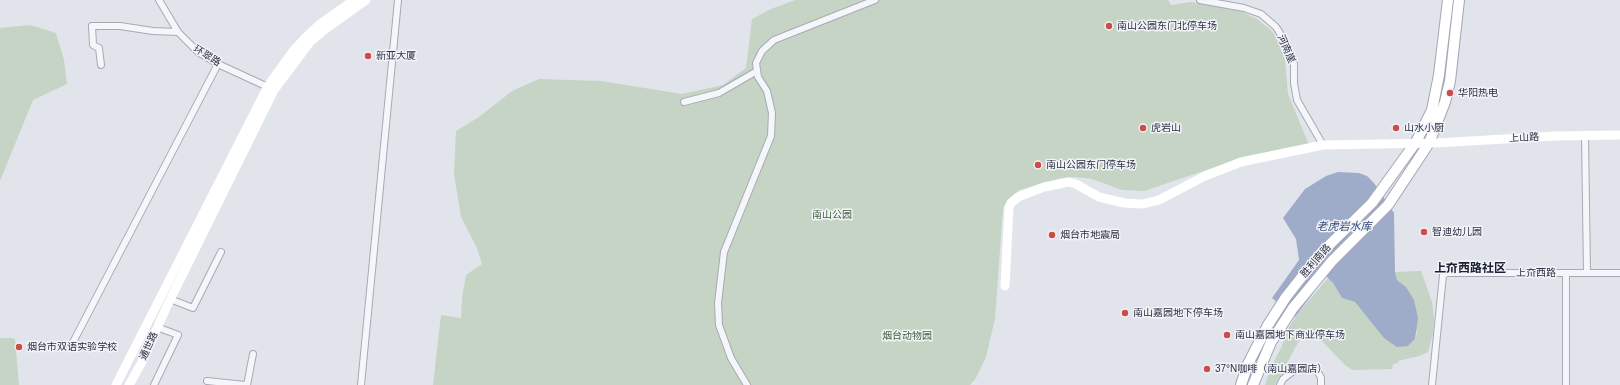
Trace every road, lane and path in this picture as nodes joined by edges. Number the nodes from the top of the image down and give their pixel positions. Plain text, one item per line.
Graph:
1 (159, 0) edge
2 (354, 0) edge
3 (366, 0) edge
4 (398, 0) edge
5 (875, 0) edge
6 (1200, 0) edge
7 (1448, 0) edge
8 (1459, 0) edge
9 (178, 32) junction
10 (218, 64) junction
11 (101, 65) dead end
12 (757, 71) junction
13 (270, 88) junction
14 (684, 102) dead end
15 (1620, 135) edge
16 (1585, 136) junction
17 (1429, 143) junction
18 (1323, 146) junction
19 (1413, 146) junction
20 (221, 252) dead end
21 (1566, 273) junction
22 (1587, 273) junction
23 (1620, 273) edge
24 (1005, 286) dead end
25 (168, 303) junction
26 (158, 327) junction
27 (70, 348) dead end
28 (253, 354) dead end
29 (207, 381) dead end
30 (116, 383) edge
31 (129, 385) edge
32 (154, 385) edge
33 (246, 385) edge
34 (361, 385) edge
35 (747, 385) edge
36 (1241, 385) edge
37 (1253, 385) edge
38 (1280, 385) edge
39 (1321, 385) edge
40 (1432, 385) edge
41 (1566, 385) edge

1 - 9 street, 环翠路
2 - 13 main road
3 - 13 main road
4 - 34 street
5 - 12 street
6 - 18 street, 河南崖
7 - 19 main road, 胜利南路
8 - 17 main road
9 - 10 street, 环翠路
9 - 11 street
10 - 13 street, 环翠路
10 - 27 street
12 - 14 street
12 - 35 street
13 - 25 main road, 通世路
13 - 30 main road
15 - 16 main road, 上山路
16 - 17 main road, 上山路
16 - 22 street
17 - 19 main road, 上山路
17 - 37 main road, 胜利南路
18 - 19 main road, 上山路
18 - 24 main road, 上山路
19 - 36 main road, 胜利南路
20 - 25 street
21 - 22 street, 上夼西路
21 - 40 street, 上夼西路
21 - 41 street
22 - 23 street, 上夼西路
25 - 26 main road, 通世路
26 - 31 main road, 通世路
26 - 32 street
28 - 33 street
29 - 33 street
38 - 39 street

